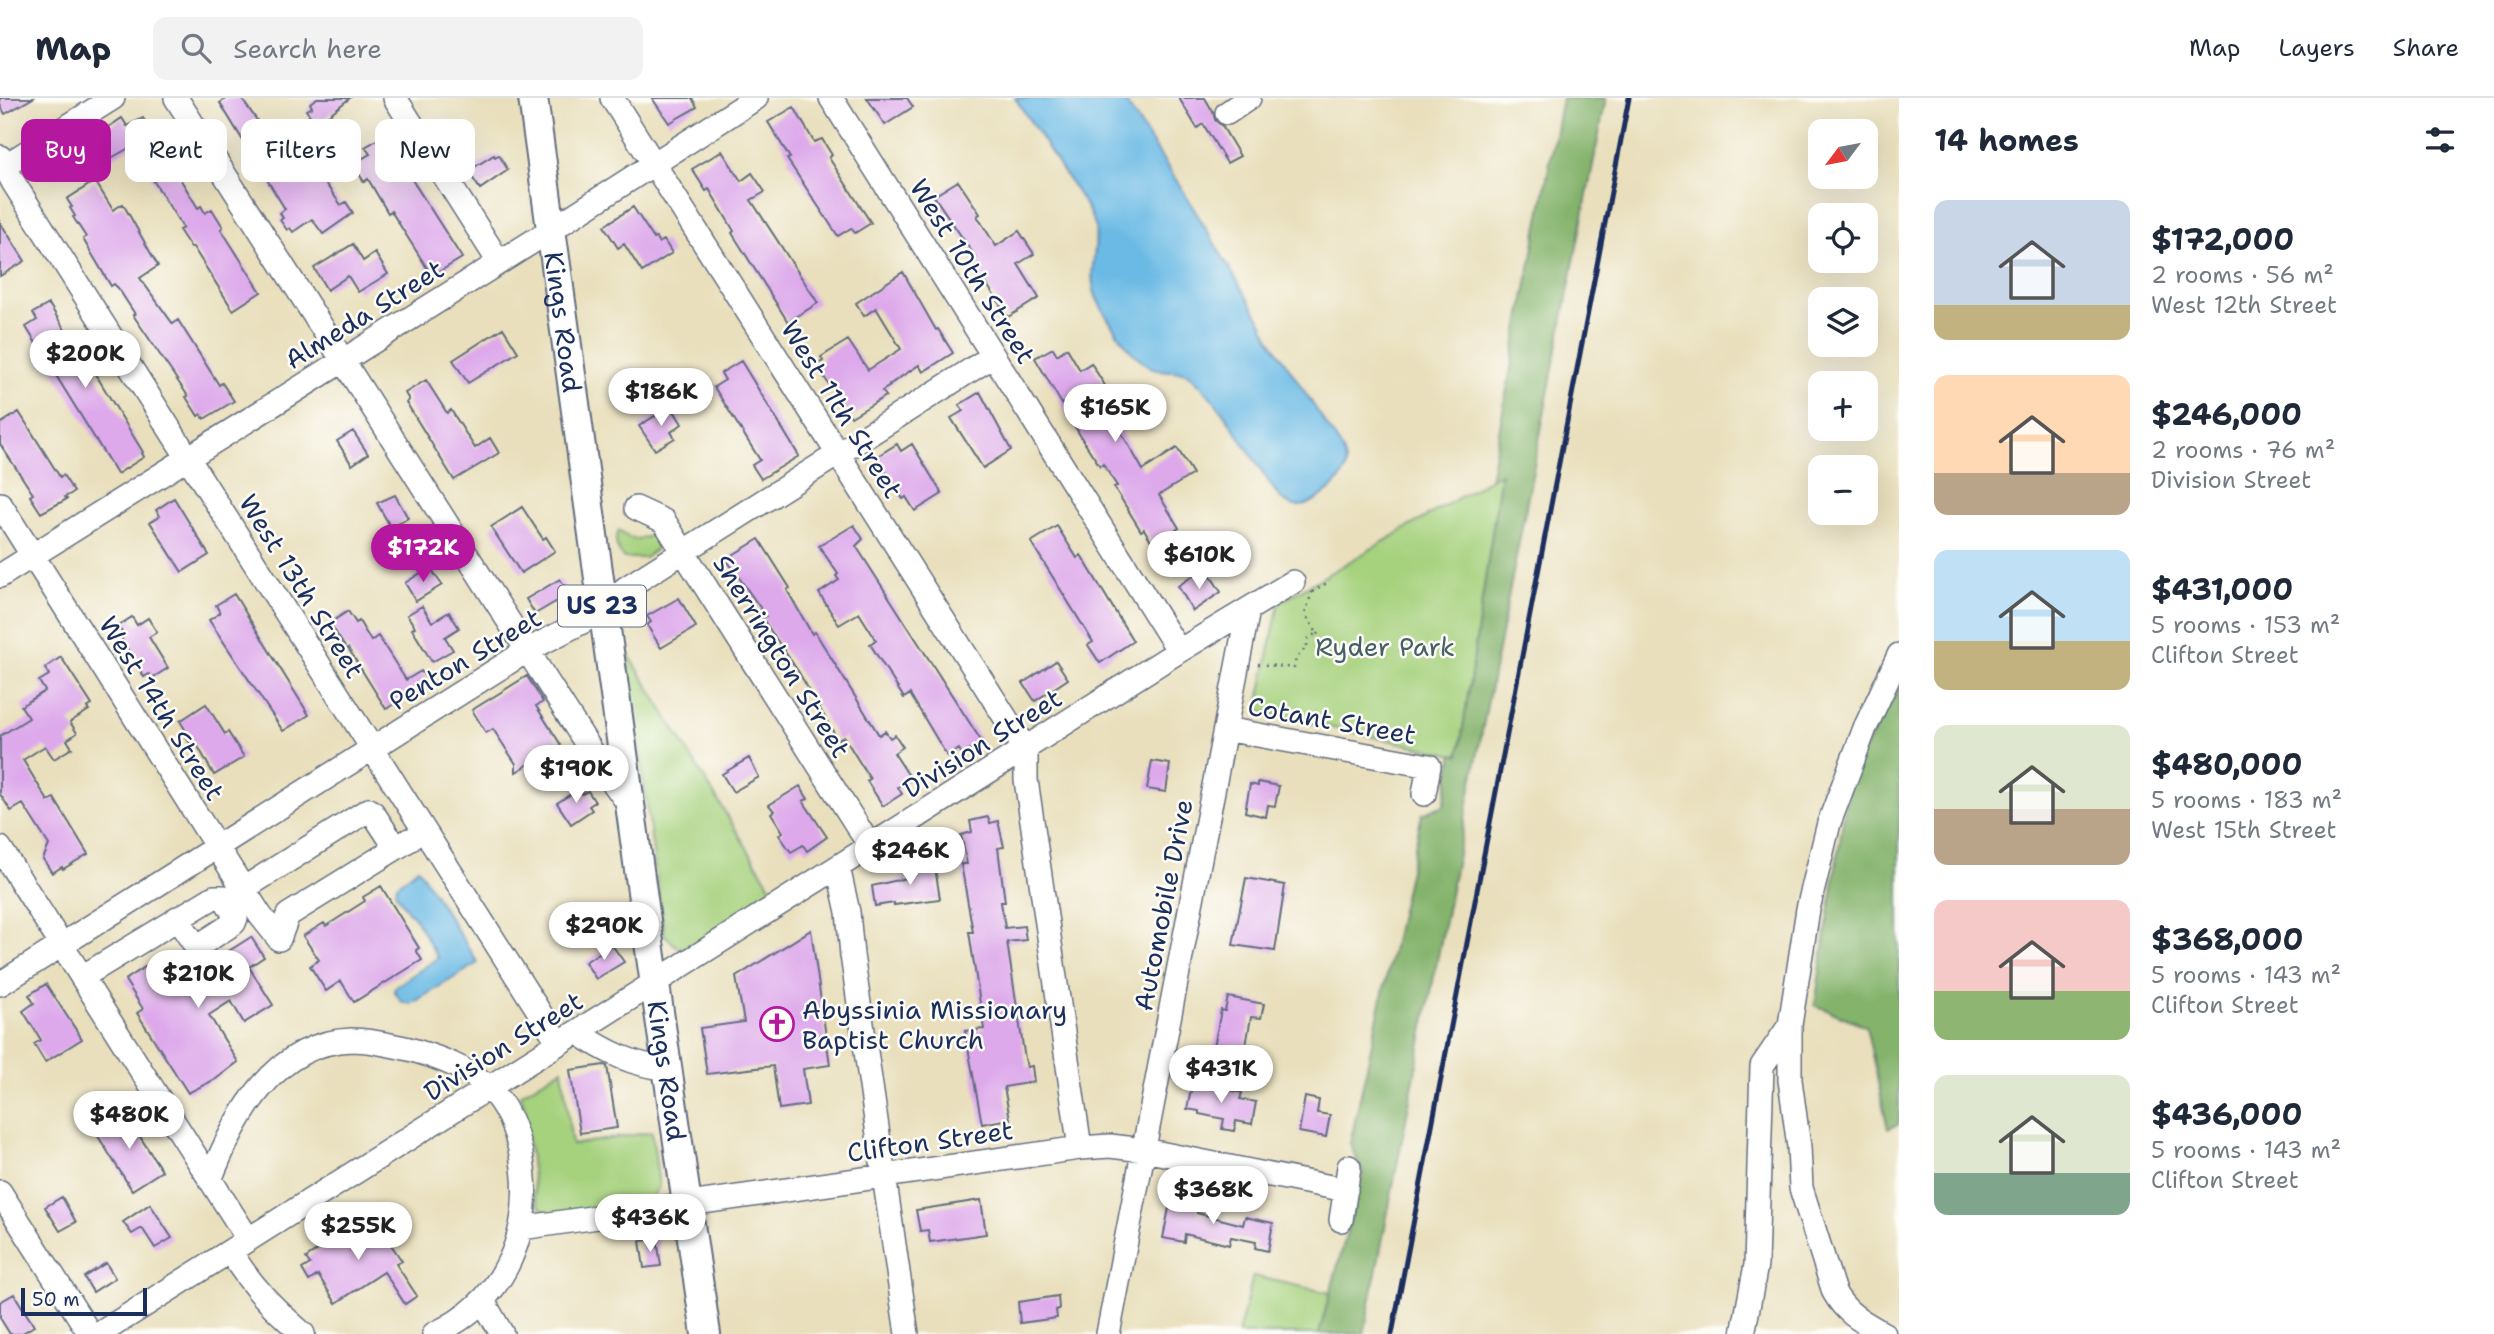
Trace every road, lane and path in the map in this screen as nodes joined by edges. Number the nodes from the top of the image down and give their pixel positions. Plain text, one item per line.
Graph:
1 (113, 98) edge
2 (176, 98) edge
3 (395, 98) edge
4 (533, 98) edge
5 (612, 98) edge
6 (756, 98) edge
7 (831, 98) edge
8 (1250, 98) edge
9 (1227, 113) dead end
10 (653, 163) junction
11 (2, 164) edge
12 (551, 230) junction
13 (499, 262) junction
14 (993, 356) junction
15 (342, 360) junction
16 (837, 454) junction
17 (188, 457) junction
18 (0, 504) edge
19 (636, 508) dead end
20 (684, 552) junction
21 (33, 556) junction
22 (0, 576) edge
23 (1330, 581) dead end
24 (1303, 590) junction
25 (602, 606) junction
26 (1248, 610) junction
27 (1317, 633) junction
28 (528, 650) junction
29 (1180, 651) junction
30 (1899, 655) edge
31 (1332, 656) dead end
32 (1238, 659) junction
33 (1225, 729) junction
34 (372, 748) junction
35 (1026, 750) junction
36 (1424, 794) dead end
37 (630, 806) junction
38 (424, 830) junction
39 (870, 846) junction
40 (217, 847) junction
41 (0, 848) edge
42 (396, 848) junction
43 (838, 867) junction
44 (243, 889) junction
45 (177, 918) dead end
46 (62, 945) junction
47 (82, 977) junction
48 (654, 982) junction
49 (0, 984) edge
50 (1790, 1025) junction
51 (568, 1038) junction
52 (667, 1068) junction
53 (489, 1088) junction
54 (1080, 1148) junction
55 (1144, 1150) junction
56 (1349, 1167) dead end
57 (884, 1177) junction
58 (210, 1180) junction
59 (1346, 1190) junction
60 (0, 1192) edge
61 (688, 1205) junction
62 (1341, 1220) dead end
63 (521, 1228) junction
64 (239, 1245) junction
65 (483, 1301) junction
66 (90, 1334) edge
67 (99, 1334) edge
68 (303, 1334) edge
69 (434, 1334) edge
70 (502, 1334) edge
71 (706, 1334) edge
72 (907, 1334) edge
73 (1108, 1334) edge
74 (1743, 1334) edge
75 (1884, 1334) edge

1 - 11 street
2 - 15 street
3 - 13 street
4 - 12 main road, Kings Road / US 23
5 - 10 street, West 11th Street
6 - 10 street, Almeda Street
7 - 14 street, West 10th Street
8 - 9 street
10 - 12 street, Almeda Street
10 - 16 street, West 11th Street
11 - 17 street, West 13th Street
12 - 13 street, Almeda Street
12 - 25 main road, Kings Road / US 23
13 - 15 street, Almeda Street
14 - 16 street, Penton Street
14 - 29 street, West 10th Street
15 - 17 street, Almeda Street
15 - 28 street
16 - 20 street, Penton Street
16 - 35 street, West 11th Street
17 - 21 street, Almeda Street
17 - 34 street, West 13th Street
18 - 21 street, West 14th Street
19 - 20 street, Sherrington Street
20 - 25 street, Penton Street
20 - 39 street, Sherrington Street
21 - 22 street, Almeda Street
21 - 40 street, West 14th Street
23 - 24 path
24 - 26 street, Division Street
24 - 27 path
25 - 28 street, Penton Street
25 - 37 main road, Kings Road / US 23
26 - 29 street, Division Street
26 - 32 street, Automobile Drive
27 - 31 path
27 - 32 path
28 - 34 street, Penton Street
28 - 37 street
29 - 35 street, Division Street
30 - 50 street
32 - 33 street, Automobile Drive
33 - 36 street, Cotant Street
33 - 55 street, Automobile Drive
34 - 38 street, West 13th Street
34 - 40 street, Penton Street
35 - 39 street, Division Street
35 - 54 street
37 - 48 main road, Kings Road / US 23
38 - 42 street
38 - 51 street, West 13th Street
39 - 43 street, Division Street
40 - 44 street, West 14th Street
40 - 46 street, Penton Street
41 - 46 street
42 - 44 street
42 - 44 street, West 14th Street
43 - 48 street, Division Street
43 - 57 street
45 - 47 street
46 - 47 street
46 - 49 street, Penton Street
47 - 58 street
48 - 51 street, Division Street
48 - 52 main road, Kings Road / US 23
50 - 74 street
50 - 75 street
51 - 52 street
51 - 53 street, Division Street
52 - 61 main road, Kings Road / US 23
53 - 58 street
53 - 63 street
53 - 64 street, Division Street
54 - 55 street, Clifton Street
54 - 57 street, Clifton Street
55 - 59 street, Clifton Street
55 - 73 street, Automobile Drive
56 - 59 street
57 - 61 street, Clifton Street
57 - 72 street
58 - 64 street
59 - 62 street
60 - 66 street
61 - 63 street, Clifton Street
61 - 71 main road, Kings Road / US 23
63 - 65 street
64 - 67 street, Division Street
64 - 68 street
65 - 69 street
65 - 70 street

